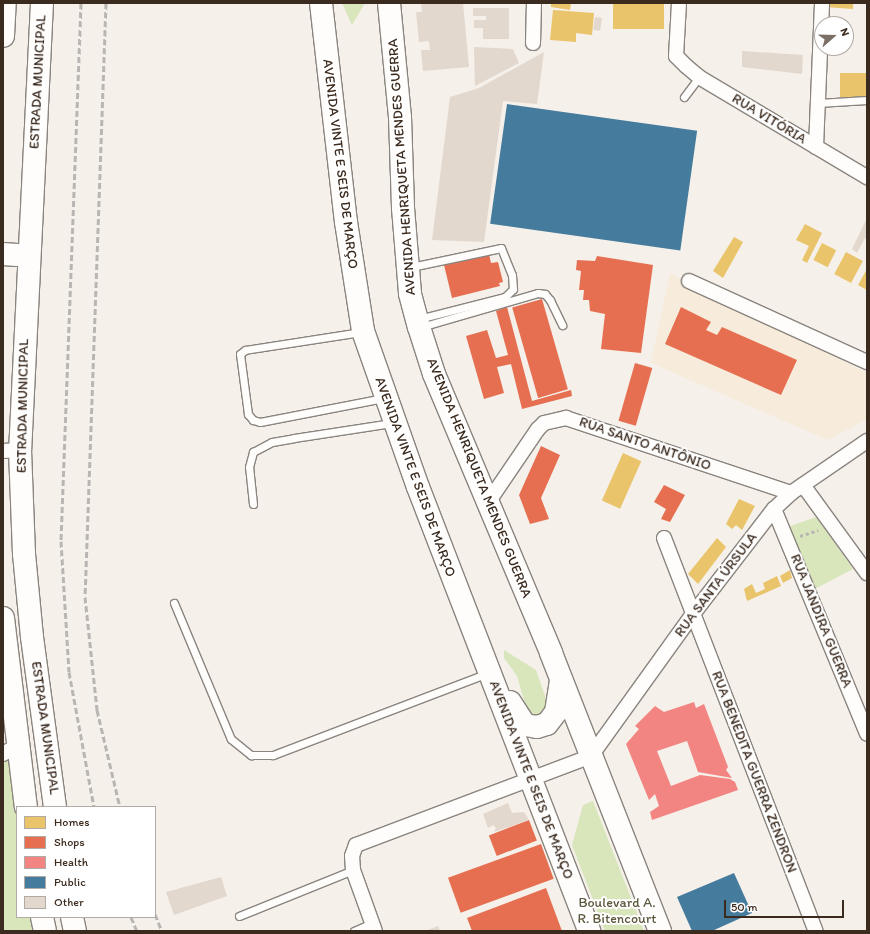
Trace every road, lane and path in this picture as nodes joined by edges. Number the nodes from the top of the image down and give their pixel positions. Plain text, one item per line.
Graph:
1 (5, 3) edge
2 (42, 3) edge
3 (321, 3) edge
4 (388, 3) edge
5 (534, 3) edge
6 (678, 3) edge
7 (822, 3) edge
8 (40, 35) junction
9 (3, 36) edge
10 (533, 43) dead end
11 (699, 77) junction
12 (684, 97) dead end
13 (867, 100) edge
14 (818, 103) junction
15 (816, 147) junction
16 (867, 177) edge
17 (10, 254) edge
18 (408, 267) junction
19 (689, 281) dead end
20 (418, 324) junction
21 (562, 325) dead end
22 (363, 331) junction
23 (24, 346) junction
24 (867, 362) edge
25 (385, 398) junction
26 (394, 422) junction
27 (867, 441) edge
28 (12, 442) edge
29 (802, 485) junction
30 (791, 493) junction
31 (488, 501) junction
32 (253, 504) dead end
33 (774, 509) junction
34 (832, 526) junction
35 (664, 538) dead end
36 (788, 539) junction
37 (867, 573) edge
38 (174, 603) dead end
39 (693, 614) junction
40 (4, 629) edge
41 (490, 673) junction
42 (561, 678) junction
43 (867, 734) edge
44 (11, 750) edge
45 (591, 756) junction
46 (530, 778) junction
47 (26, 806) edge
48 (55, 806) edge
49 (353, 870) junction
50 (238, 916) dead end
51 (42, 918) edge
52 (72, 918) edge
53 (374, 927) edge
54 (45, 931) edge
55 (75, 931) edge
56 (354, 931) edge
57 (589, 931) edge
58 (660, 931) edge
59 (816, 931) edge

1 - 9 main road
2 - 8 main road, ESTRADA MUNICIPAL
3 - 22 main road, AVENIDA VINTE E SEIS DE MARÇO
4 - 18 main road, AVENIDA HENRIQUETA MENDES GUERRA
5 - 10 street
6 - 11 street, RUA VITÓRIA
7 - 14 street
8 - 17 main road
8 - 23 main road, ESTRADA MUNICIPAL
11 - 12 lane
11 - 15 street, RUA VITÓRIA
13 - 14 lane
14 - 15 street
15 - 16 street, RUA VITÓRIA
17 - 23 main road
18 - 20 main road, AVENIDA HENRIQUETA MENDES GUERRA
18 - 20 lane
19 - 24 street
20 - 21 lane
20 - 31 main road, AVENIDA HENRIQUETA MENDES GUERRA
22 - 25 main road, AVENIDA VINTE E SEIS DE MARÇO
22 - 25 lane
23 - 28 main road, ESTRADA MUNICIPAL
25 - 26 main road, AVENIDA VINTE E SEIS DE MARÇO
26 - 32 lane
26 - 41 main road, AVENIDA VINTE E SEIS DE MARÇO
27 - 29 street, RUA SANTA ÚRSULA
28 - 48 main road, ESTRADA MUNICIPAL
29 - 30 street, RUA SANTA ÚRSULA
29 - 34 street
30 - 31 street, RUA SANTO ANTÔNIO
30 - 33 street, RUA SANTA ÚRSULA
31 - 42 main road, AVENIDA HENRIQUETA MENDES GUERRA
33 - 36 street, RUA JANDIRA GUERRA
33 - 39 street, RUA SANTA ÚRSULA
34 - 36 path
34 - 37 street
35 - 39 street, RUA BENEDITA GUERRA ZENDRON
36 - 43 street, RUA JANDIRA GUERRA
38 - 41 lane
39 - 45 street, RUA SANTA ÚRSULA
39 - 59 street, RUA BENEDITA GUERRA ZENDRON
40 - 44 main road
41 - 42 main road
41 - 46 main road, AVENIDA VINTE E SEIS DE MARÇO
42 - 45 main road, AVENIDA HENRIQUETA MENDES GUERRA
44 - 47 main road
45 - 46 street
45 - 58 main road, AVENIDA HENRIQUETA MENDES GUERRA
46 - 49 street
46 - 57 main road, AVENIDA VINTE E SEIS DE MARÇO
49 - 50 lane
49 - 53 street
51 - 54 main road
52 - 55 main road
53 - 56 lane

